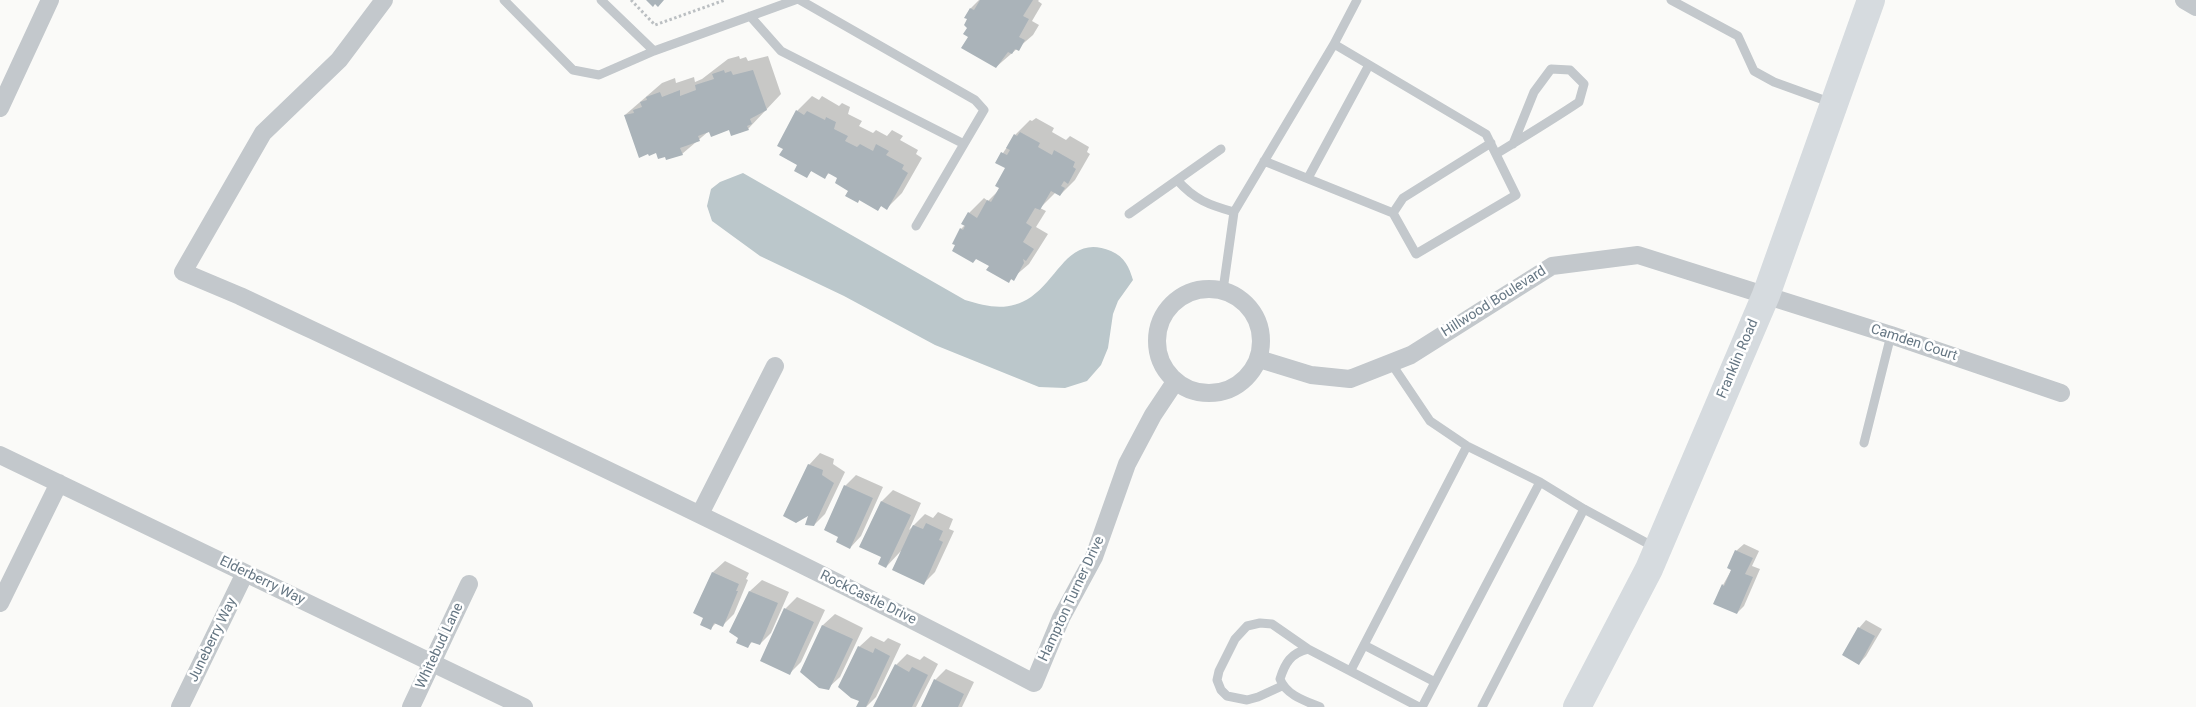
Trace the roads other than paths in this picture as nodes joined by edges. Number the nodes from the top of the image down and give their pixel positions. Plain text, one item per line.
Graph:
1 (50, 0) edge
2 (384, 0) edge
3 (504, 0) edge
4 (601, 0) edge
5 (795, 0) edge
6 (800, 0) edge
7 (1357, 0) edge
8 (1671, 0) edge
9 (1871, 0) edge
10 (2184, 0) edge
11 (2196, 7) edge
12 (750, 16) junction
13 (1334, 44) junction
14 (654, 51) junction
15 (1369, 65) junction
16 (1834, 104) junction
17 (0, 108) edge
18 (1491, 143) junction
19 (964, 144) junction
20 (1513, 144) junction
21 (1221, 149) dead end
22 (1496, 154) junction
23 (1264, 161) junction
24 (1308, 178) junction
25 (1177, 180) junction
26 (1234, 212) junction
27 (1393, 213) junction
28 (1128, 214) dead end
29 (916, 226) dead end
30 (1223, 290) junction
31 (1766, 295) junction
32 (1891, 335) junction
33 (1259, 359) junction
34 (1391, 363) junction
35 (776, 366) dead end
36 (1175, 382) junction
37 (2061, 392) dead end
38 (1864, 442) dead end
39 (1468, 446) junction
40 (0, 455) edge
41 (1540, 482) junction
42 (58, 483) junction
43 (1584, 509) junction
44 (700, 514) junction
45 (1657, 549) junction
46 (245, 572) junction
47 (469, 584) dead end
48 (0, 603) edge
49 (1364, 645) junction
50 (1308, 649) junction
51 (433, 663) junction
52 (1351, 670) junction
53 (1435, 682) junction
54 (1034, 683) joint
55 (1282, 686) junction
56 (180, 707) edge
57 (412, 707) edge
58 (524, 707) edge
59 (1320, 707) edge
60 (1421, 707) edge
61 (1482, 707) edge
62 (1577, 707) edge

1 - 17 street
2 - 44 street, RockCastle Drive
3 - 14 lane
4 - 14 lane
5 - 12 lane
6 - 19 lane
7 - 13 lane
8 - 16 lane
9 - 16 main road, Franklin Road
10 - 11 street
12 - 14 lane
12 - 19 lane
13 - 15 lane
13 - 23 lane
15 - 18 lane
15 - 24 lane
16 - 31 main road, Franklin Road
18 - 22 lane
18 - 27 lane
19 - 29 lane
20 - 20 lane
20 - 22 lane
21 - 25 lane
22 - 27 lane
23 - 24 lane
23 - 26 lane
24 - 27 lane
25 - 26 lane
25 - 28 lane
26 - 30 lane
30 - 33 street
30 - 36 street
31 - 32 street, Camden Court
31 - 34 street, Hillwood Boulevard
31 - 45 main road, Franklin Road
32 - 37 street, Camden Court
32 - 38 lane
33 - 34 street, Hillwood Boulevard
33 - 36 street
34 - 39 lane
35 - 44 street
36 - 54 street, Hampton Turner Drive
39 - 41 lane
39 - 49 lane
40 - 42 street, Elderberry Way
41 - 43 lane
41 - 53 lane
42 - 46 street, Elderberry Way
42 - 48 street
43 - 45 lane
43 - 61 lane
44 - 54 street, RockCastle Drive
45 - 62 main road, Franklin Road
46 - 51 street, Elderberry Way
46 - 56 street, Juneberry Way
47 - 51 street, Whitebud Lane
49 - 52 lane
49 - 53 lane
50 - 52 lane
50 - 55 lane
50 - 55 lane
51 - 57 street, Whitebud Lane
51 - 58 street, Elderberry Way
52 - 60 lane
53 - 60 lane
55 - 59 lane

